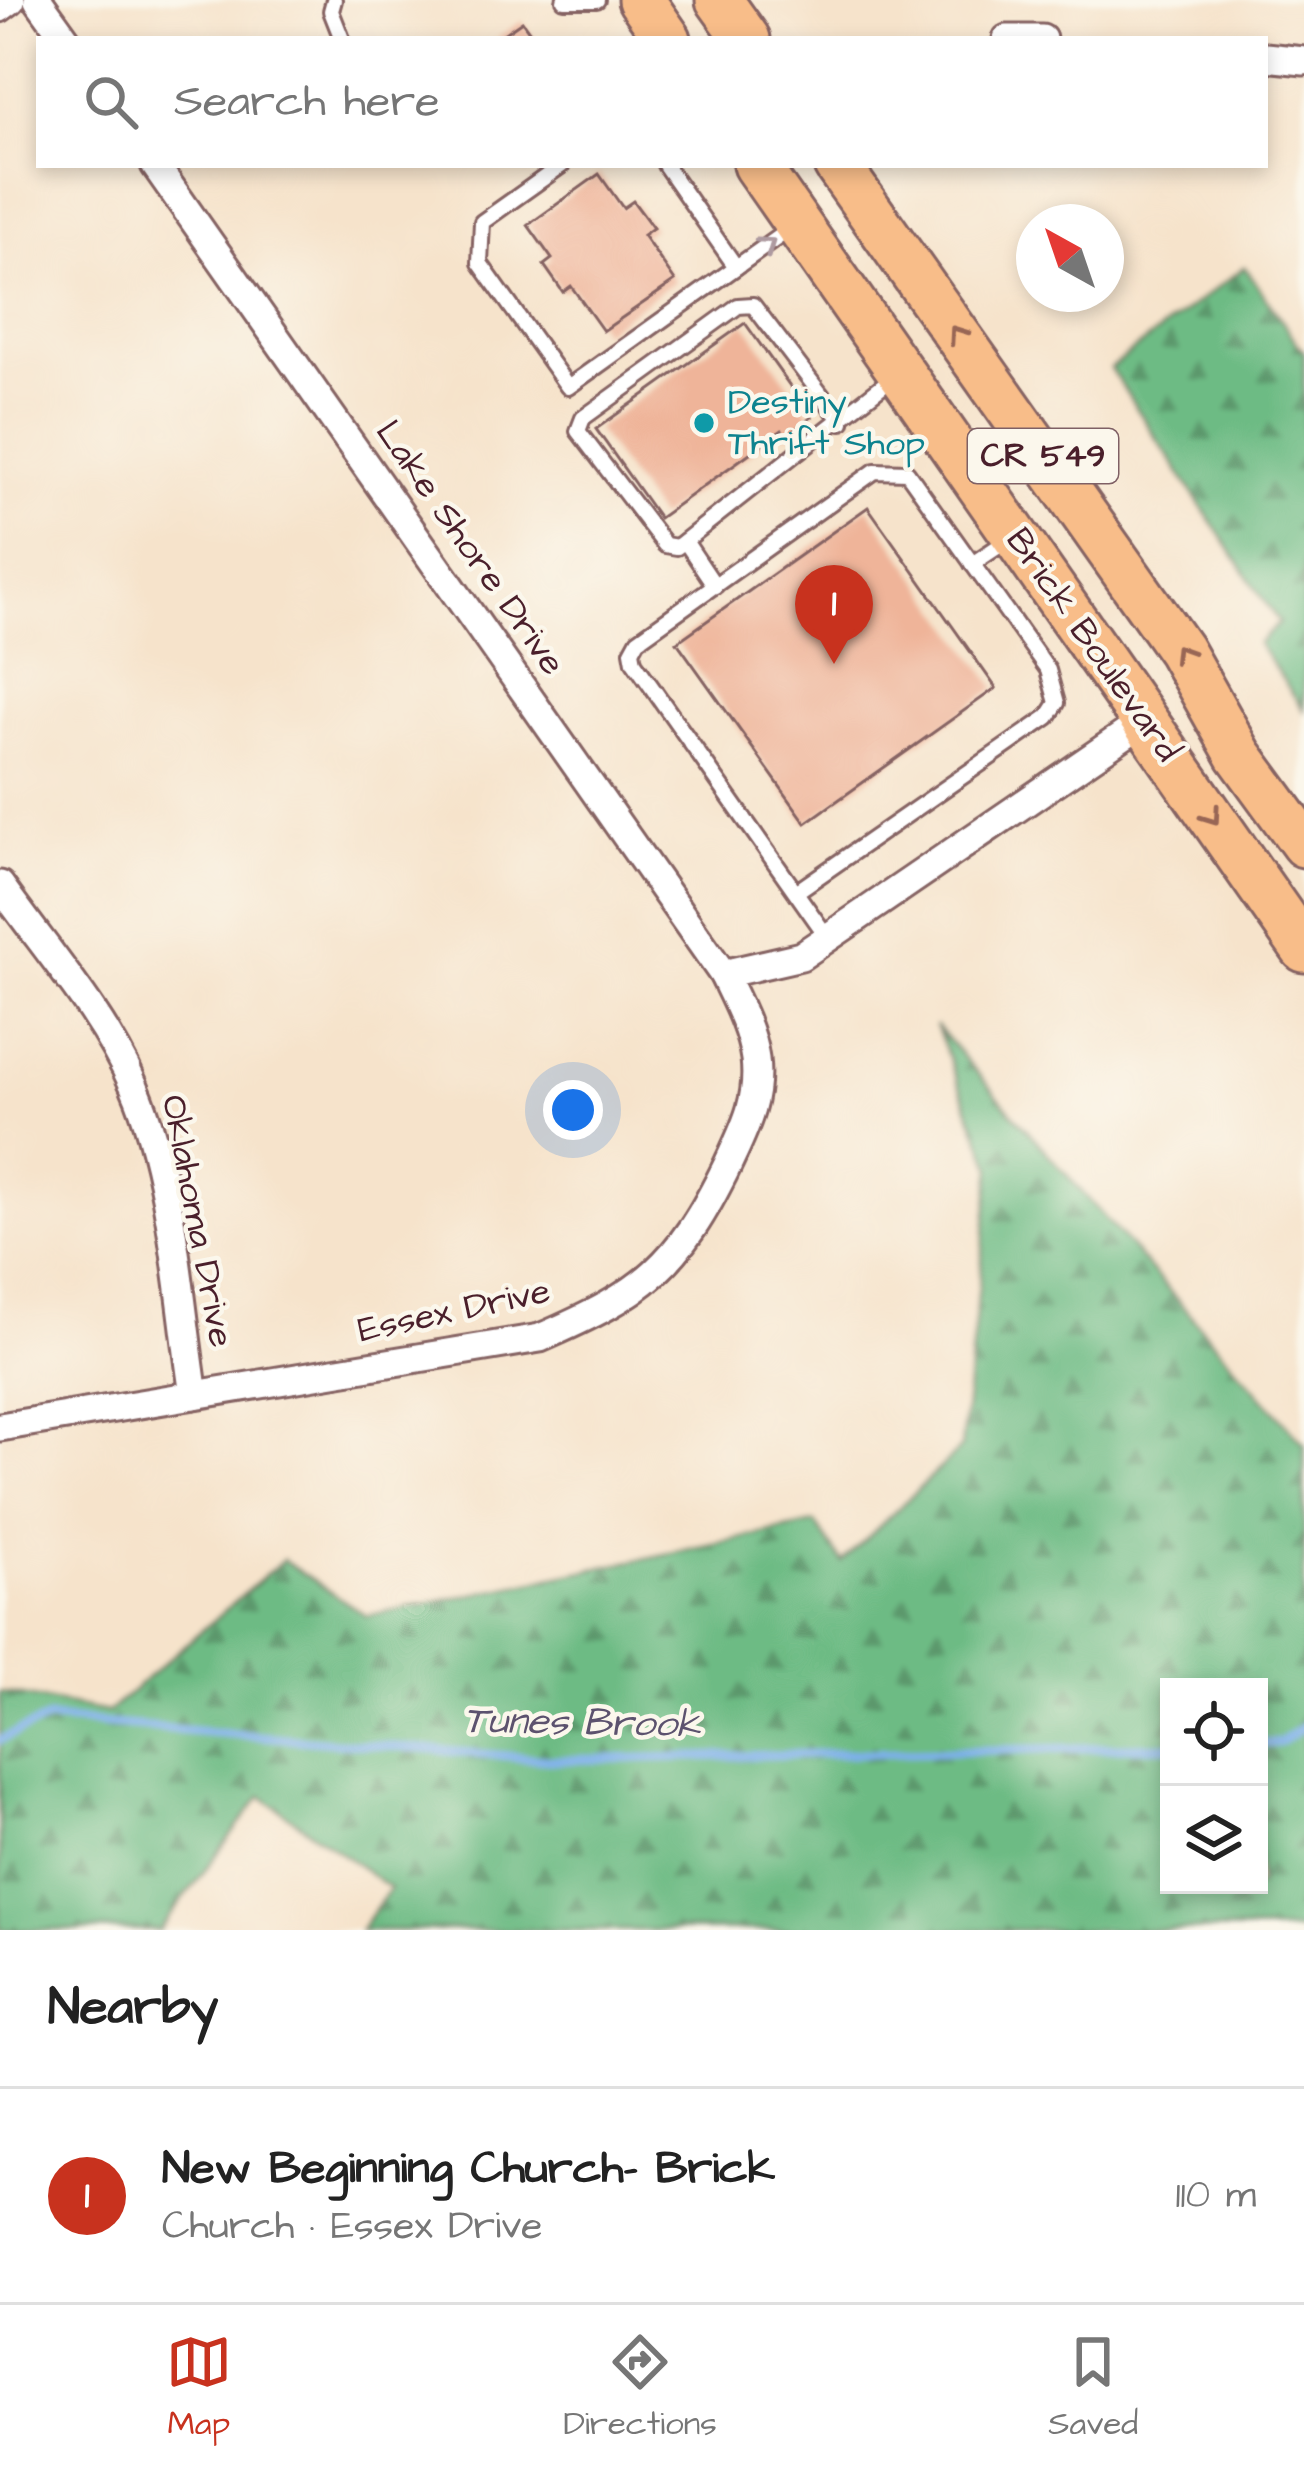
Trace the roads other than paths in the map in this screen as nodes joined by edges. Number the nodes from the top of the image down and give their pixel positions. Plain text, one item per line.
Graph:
1 (11, 0) edge
2 (38, 0) edge
3 (334, 0) edge
4 (564, 0) edge
5 (597, 0) edge
6 (641, 0) edge
7 (719, 0) edge
8 (0, 8) edge
9 (64, 36) edge
10 (341, 36) edge
11 (666, 36) edge
12 (745, 36) edge
13 (1268, 57) edge
14 (1304, 61) edge
15 (157, 168) edge
16 (558, 168) edge
17 (667, 168) edge
18 (758, 168) edge
19 (839, 168) edge
20 (797, 224) junction
21 (736, 267) junction
22 (901, 371) junction
23 (842, 422) junction
24 (1016, 534) junction
25 (685, 542) junction
26 (972, 564) junction
27 (715, 586) junction
28 (1146, 720) junction
29 (1239, 754) junction
30 (1304, 844) edge
31 (0, 885) edge
32 (796, 892) junction
33 (828, 938) junction
34 (1304, 949) edge
35 (723, 974) junction
36 (194, 1395) junction
37 (0, 1427) edge

1 - 8 street
2 - 9 street
3 - 10 lane
4 - 5 lane
6 - 11 main road
7 - 12 main road
13 - 14 street
15 - 35 street, Lake Shore Drive
16 - 21 lane
17 - 21 lane
18 - 20 main road, Brick Boulevard / CR 549
29 -> 19 main road, Brick Boulevard / CR 549
21 -> 20 lane
20 - 22 main road, Brick Boulevard / CR 549
22 - 23 lane
22 - 24 main road, Brick Boulevard / CR 549
23 - 25 lane
23 - 25 lane
24 - 26 lane
24 - 28 main road, Brick Boulevard / CR 549
25 - 27 lane
26 - 27 lane
26 - 32 lane
27 - 32 lane
28 - 29 main road
28 - 33 street
28 -> 34 main road, Brick Boulevard / CR 549
29 - 30 main road, Brick Boulevard / CR 549
31 - 36 street, Oklahoma Drive
32 - 33 lane
33 - 35 street
35 - 36 street, Essex Drive
36 - 37 street, Essex Drive

